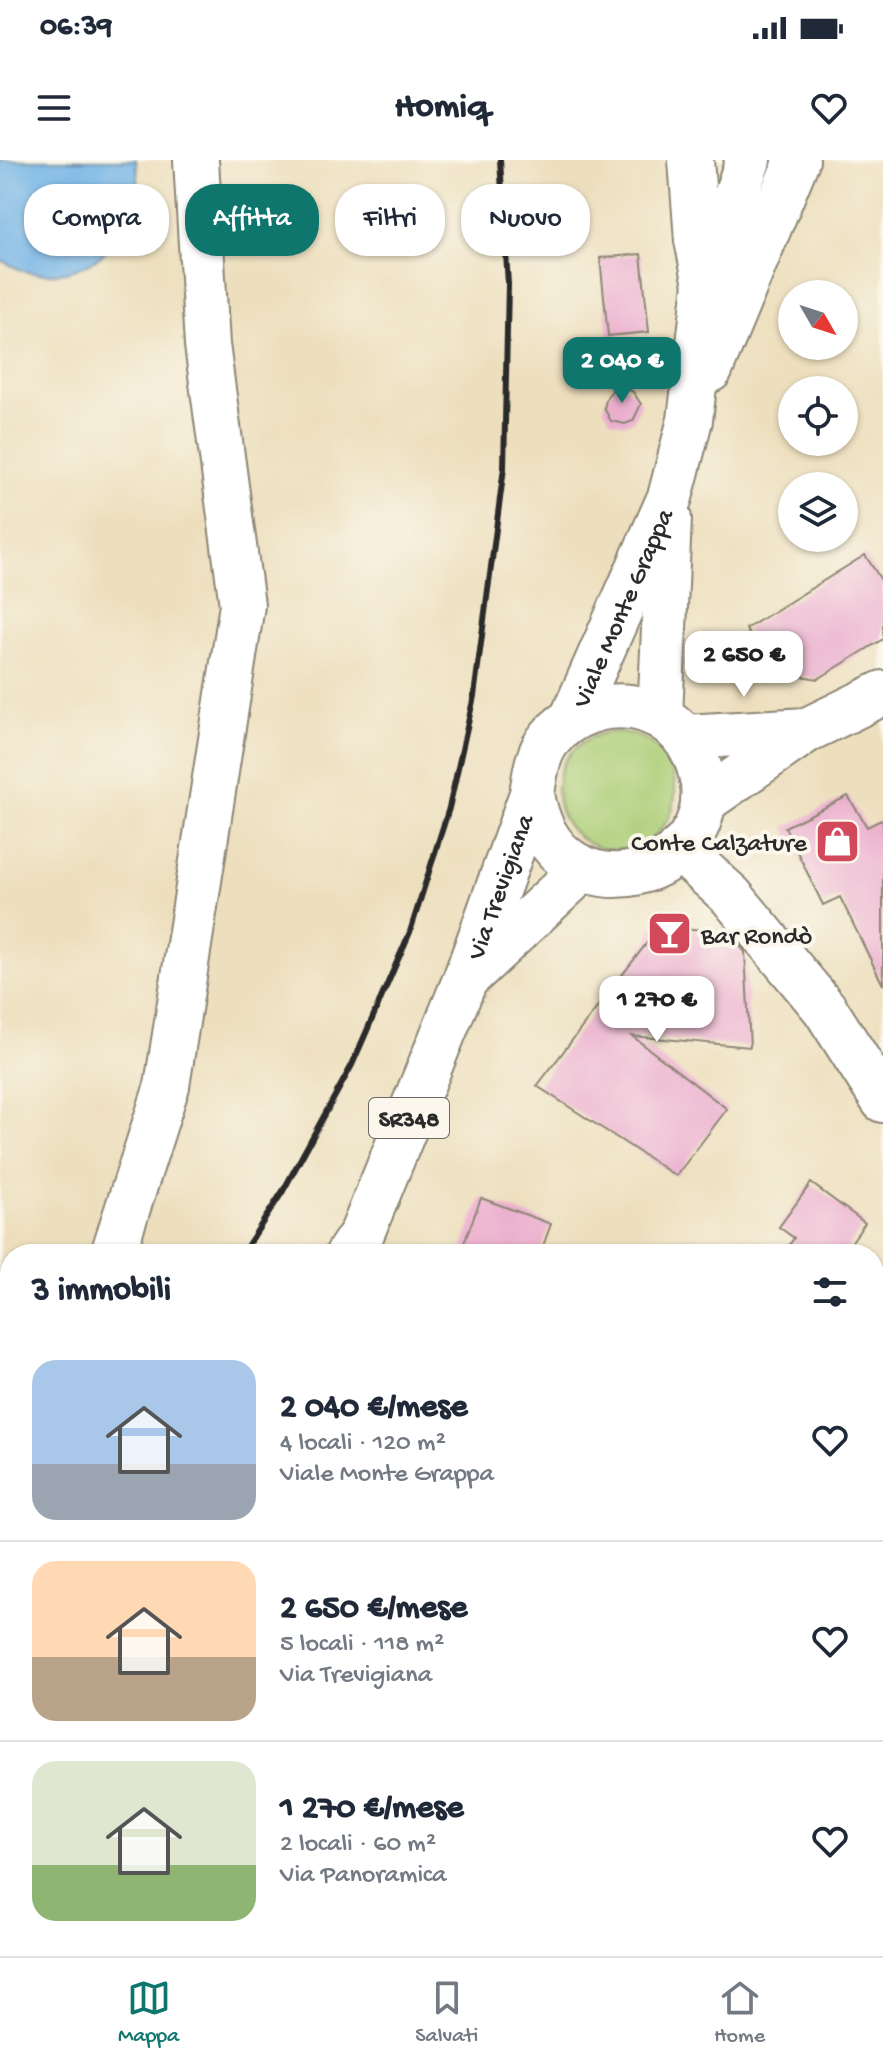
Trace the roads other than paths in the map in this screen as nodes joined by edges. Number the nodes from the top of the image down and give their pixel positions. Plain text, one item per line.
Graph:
1 (196, 160) edge
2 (691, 160) edge
3 (748, 160) edge
4 (797, 160) edge
5 (706, 284) junction
6 (690, 420) junction
7 (670, 497) junction
8 (883, 693) edge
9 (572, 719) junction
10 (672, 727) junction
11 (807, 730) junction
12 (532, 794) junction
13 (703, 802) junction
14 (679, 849) junction
15 (583, 869) junction
16 (465, 980) junction
17 (883, 1100) edge
18 (116, 1244) edge
19 (355, 1244) edge

1 - 18 main road
2 - 5 main road
3 - 5 main road, Viale Monte Grappa
4 - 6 main road, Viale Monte Grappa
5 - 6 main road, Viale Monte Grappa
6 - 7 main road, Viale Monte Grappa
7 - 9 main road, Viale Monte Grappa
7 - 10 main road, Viale Monte Grappa
8 - 11 main road, Via Trevigiana
9 - 10 main road, Via Trevigiana
9 - 12 main road, Via Trevigiana
10 - 11 main road, Via Trevigiana
10 - 13 main road
11 - 13 main road, Via Trevigiana
12 - 15 main road, Via Trevigiana
12 - 16 main road, Via Trevigiana / SR348
13 - 14 main road, Via Trevigiana
14 - 15 main road, Via Trevigiana
14 - 17 main road
15 - 16 main road, Via Trevigiana / SR348
16 - 19 main road, Via Trevigiana / SR348

